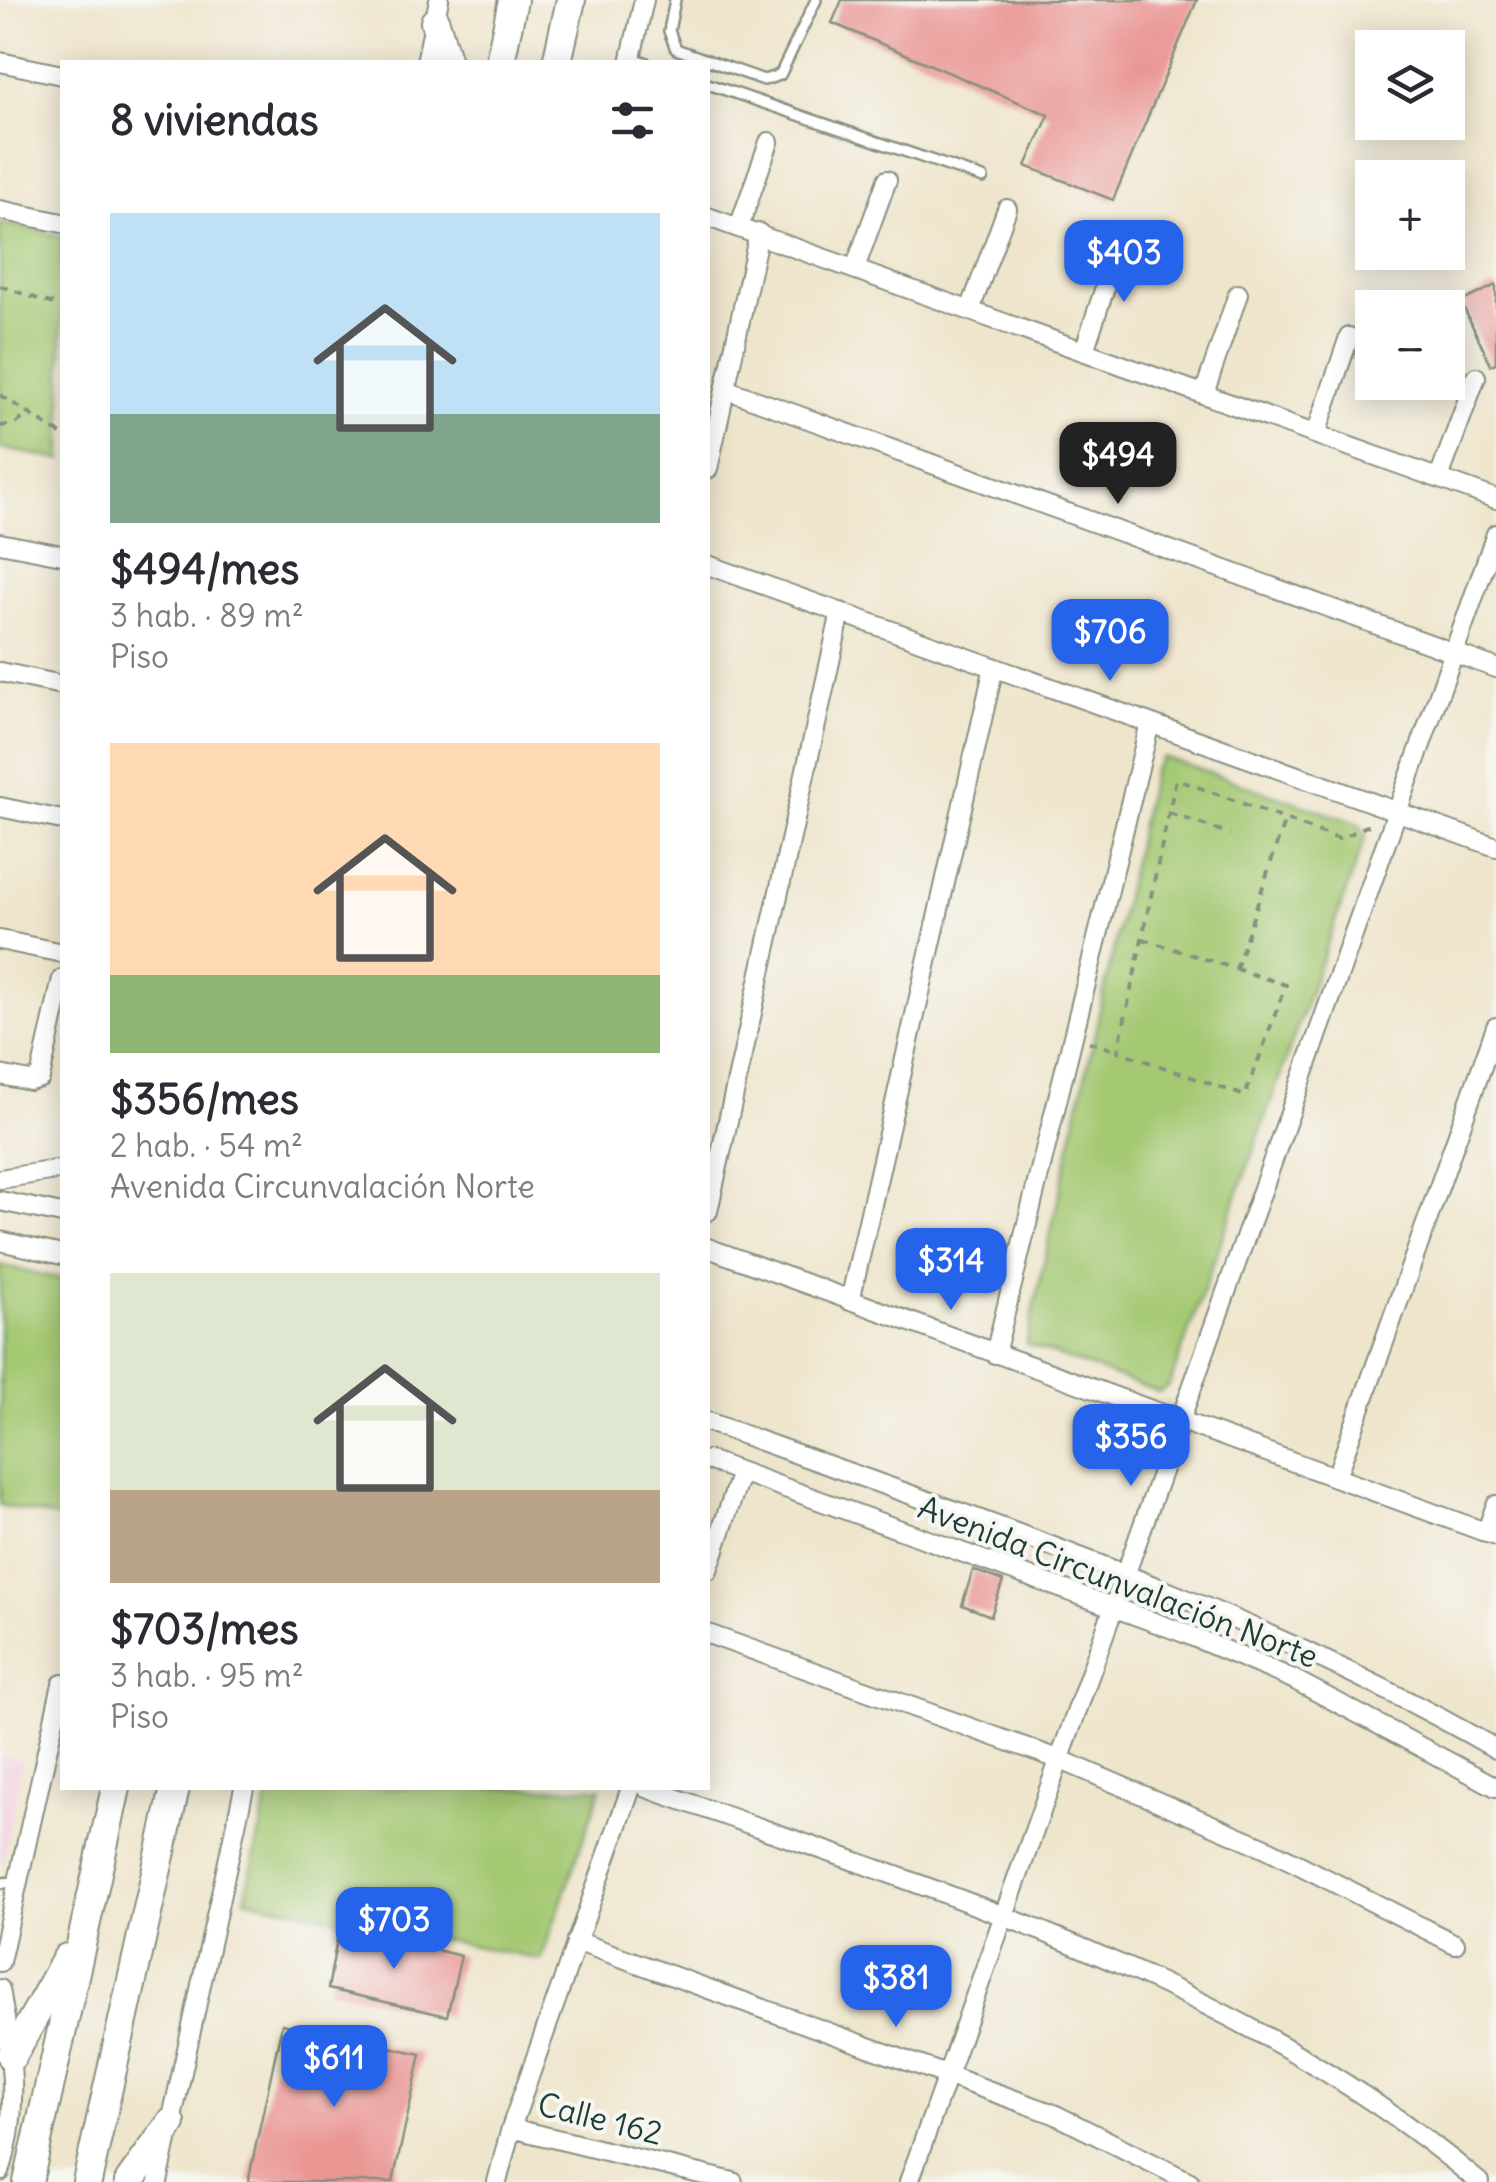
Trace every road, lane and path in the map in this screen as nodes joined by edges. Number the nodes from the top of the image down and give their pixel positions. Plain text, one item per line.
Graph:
1 (513, 0) edge
2 (570, 0) edge
3 (644, 0) edge
4 (675, 0) edge
5 (815, 2) edge
6 (432, 7) edge
7 (426, 60) edge
8 (446, 60) edge
9 (500, 60) edge
10 (557, 60) edge
11 (635, 60) edge
12 (705, 60) edge
13 (0, 62) edge
14 (710, 62) edge
15 (60, 75) edge
16 (710, 85) edge
17 (769, 142) dead end
18 (983, 178) dead end
19 (886, 180) dead end
20 (1007, 209) dead end
21 (0, 210) edge
22 (710, 218) edge
23 (60, 223) edge
24 (739, 227) junction
25 (759, 233) junction
26 (1119, 245) dead end
27 (855, 268) junction
28 (0, 286) edge
29 (1238, 294) dead end
30 (60, 305) edge
31 (970, 310) junction
32 (1348, 337) dead end
33 (1084, 350) junction
34 (1476, 377) dead end
35 (725, 389) junction
36 (1204, 394) junction
37 (0, 395) edge
38 (31, 413) junction
39 (0, 426) edge
40 (60, 434) edge
41 (1316, 434) junction
42 (710, 460) edge
43 (1439, 478) junction
44 (1496, 498) edge
45 (1496, 534) edge
46 (0, 543) edge
47 (60, 555) edge
48 (710, 565) edge
49 (841, 612) junction
50 (1453, 653) junction
51 (994, 667) junction
52 (1496, 668) edge
53 (0, 672) edge
54 (60, 685) edge
55 (1150, 723) junction
56 (0, 807) edge
57 (1396, 811) junction
58 (1170, 813) junction
59 (60, 820) edge
60 (1285, 820) junction
61 (1230, 834) dead end
62 (1496, 847) edge
63 (1143, 939) junction
64 (0, 940) edge
65 (60, 953) edge
66 (1236, 969) junction
67 (60, 987) edge
68 (1496, 1027) edge
69 (1073, 1037) junction
70 (1118, 1051) junction
71 (0, 1075) edge
72 (60, 1169) edge
73 (0, 1179) edge
74 (0, 1201) edge
75 (710, 1202) edge
76 (60, 1214) edge
77 (0, 1242) edge
78 (710, 1249) edge
79 (60, 1255) edge
80 (850, 1301) junction
81 (995, 1354) junction
82 (1180, 1420) junction
83 (710, 1423) edge
84 (710, 1461) edge
85 (740, 1472) junction
86 (1336, 1477) junction
87 (1496, 1505) edge
88 (1491, 1534) edge
89 (710, 1564) edge
90 (1128, 1574) junction
91 (1116, 1608) junction
92 (710, 1635) edge
93 (60, 1691) edge
94 (1496, 1749) edge
95 (1061, 1760) junction
96 (1496, 1786) edge
97 (116, 1790) edge
98 (175, 1790) edge
99 (244, 1790) edge
100 (630, 1790) edge
101 (653, 1790) edge
102 (9, 1882) edge
103 (1004, 1916) junction
104 (4, 1918) edge
105 (83, 1931) junction
106 (576, 1941) junction
107 (1455, 1944) dead end
108 (0, 1962) edge
109 (0, 1990) edge
110 (8, 2066) edge
111 (948, 2074) junction
112 (171, 2123) junction
113 (510, 2128) junction
114 (0, 2172) edge
115 (28, 2182) edge
116 (87, 2182) edge
117 (129, 2182) edge
118 (158, 2182) edge
119 (497, 2182) edge
120 (733, 2182) edge
121 (909, 2182) edge
122 (1190, 2182) edge
123 (1479, 2182) edge

1 - 9 main road
2 - 10 main road
3 - 11 street
4 - 12 lane
5 - 14 lane
6 - 7 street
6 - 8 main road
13 - 15 street
16 - 18 lane
17 - 24 street
19 - 27 street
20 - 31 street
21 - 23 street
22 - 24 street
24 - 25 street
25 - 27 street
25 - 35 street
26 - 33 street
27 - 31 street
28 - 30 path
29 - 36 street
31 - 33 street
32 - 41 street
33 - 36 street
34 - 43 street
35 - 42 street
35 - 50 street
36 - 41 street
37 - 38 path
38 - 39 path
38 - 40 path
41 - 43 street
43 - 44 street
45 - 50 street
46 - 47 street
48 - 49 street
49 - 51 street
49 - 75 street
50 - 52 street
50 - 57 street
51 - 55 street
51 - 80 street
53 - 54 street
55 - 57 street
55 - 69 street
56 - 59 street
57 - 60 path
57 - 62 street
57 - 82 street
58 - 60 path
58 - 61 path
58 - 63 path
60 - 66 path
63 - 66 path
63 - 70 path
64 - 65 street
66 - 70 path
67 - 71 street
68 - 86 street
69 - 70 path
69 - 81 street
72 - 73 street
74 - 76 street
77 - 79 street
78 - 80 street
80 - 81 street
81 - 82 street
82 - 86 street
82 - 90 street
83 - 90 street, Avenida Circunvalación Norte
84 - 85 street, Avenida Circunvalación Norte
85 - 89 street
85 - 91 street, Avenida Circunvalación Norte
86 - 88 street
87 - 88 street
90 - 91 street
90 - 94 street, Avenida Circunvalación Norte
91 - 95 street
91 - 96 street, Avenida Circunvalación Norte
92 - 95 street
93 - 102 street
95 - 103 street
95 - 107 street
97 - 105 main road
98 - 116 main road
99 - 112 street
100 - 106 street
101 - 103 street
102 - 104 street
103 - 111 street
103 - 123 street
104 - 108 street
105 - 110 main road
105 - 115 main road
106 - 111 street
106 - 113 street
109 - 110 street
110 - 114 street
111 - 121 street
111 - 122 street
112 - 117 main road
112 - 118 street
113 - 119 street
113 - 120 street, Calle 162

